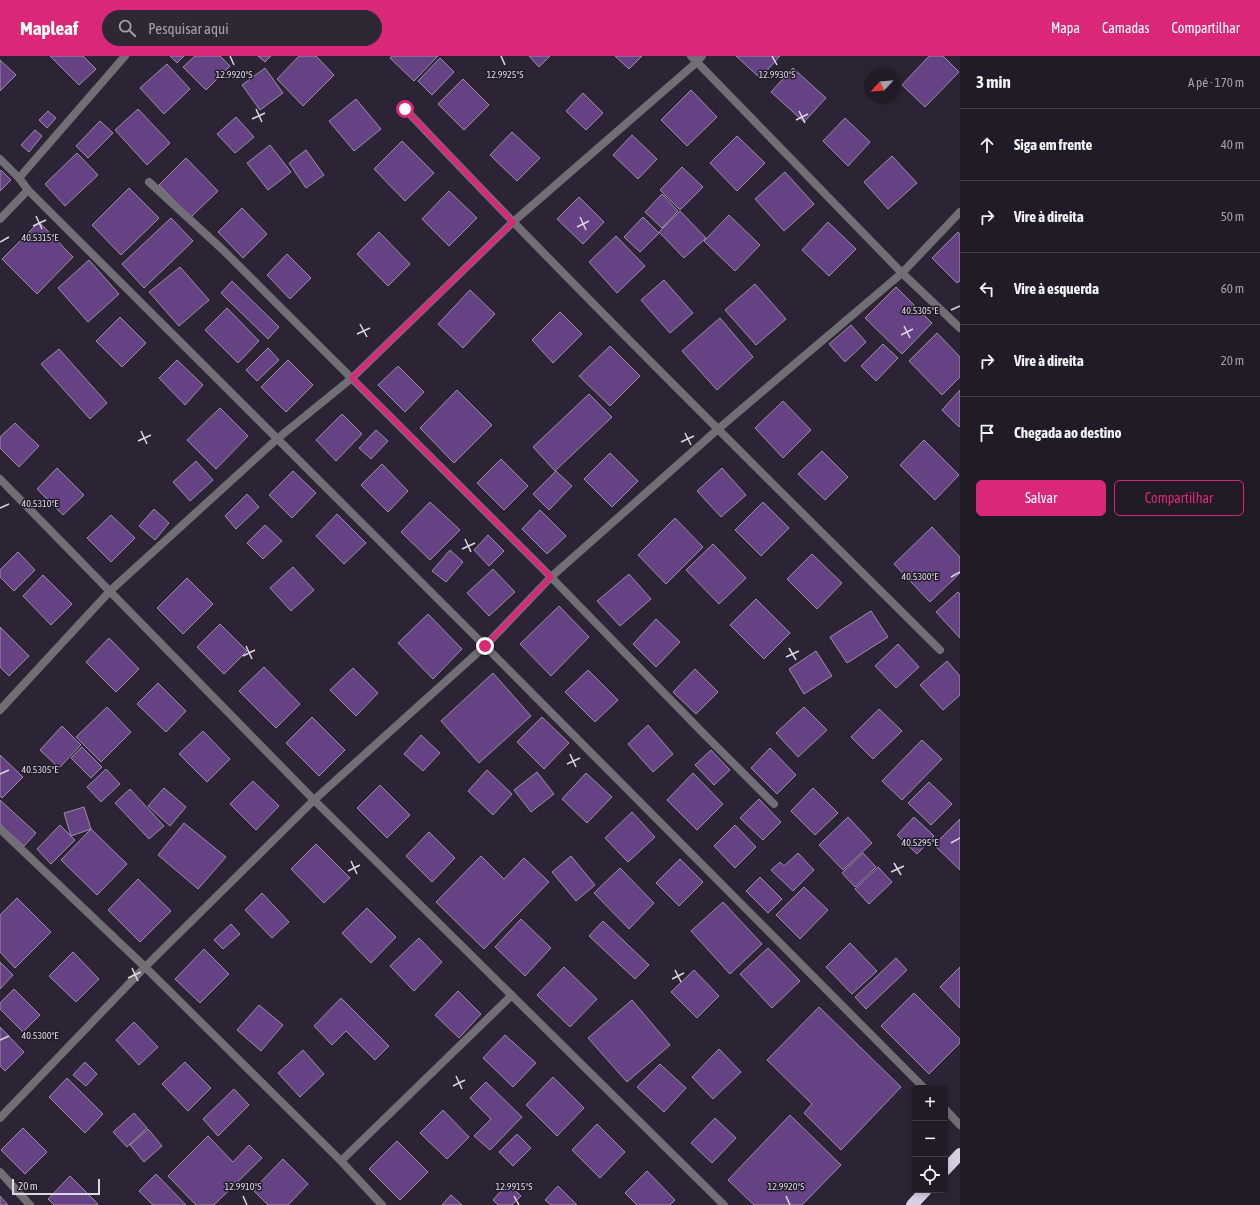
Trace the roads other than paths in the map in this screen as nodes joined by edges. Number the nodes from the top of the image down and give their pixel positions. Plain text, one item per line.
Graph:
1 (125, 56) edge
2 (697, 58) edge
3 (405, 109) dead end
4 (0, 159) edge
5 (19, 178) junction
6 (149, 182) dead end
7 (28, 190) junction
8 (960, 212) edge
9 (0, 219) edge
10 (513, 222) junction
11 (902, 272) junction
12 (960, 328) edge
13 (352, 378) junction
14 (717, 430) junction
15 (277, 439) junction
16 (0, 479) edge
17 (551, 577) junction
18 (110, 591) junction
19 (485, 646) junction
20 (940, 650) dead end
21 (0, 710) edge
22 (314, 800) junction
23 (774, 804) dead end
24 (0, 830) edge
25 (145, 967) junction
26 (512, 995) junction
27 (921, 1085) edge
28 (948, 1113) edge
29 (0, 1118) edge
30 (960, 1125) edge
31 (960, 1154) edge
32 (341, 1161) junction
33 (948, 1167) edge
34 (0, 1172) edge
35 (923, 1193) edge
36 (30, 1205) edge
37 (382, 1205) edge
38 (724, 1205) edge
39 (912, 1205) edge

1 - 5 street
2 - 10 street
2 - 11 street
3 - 10 street
4 - 5 street
5 - 7 street
6 - 13 street
7 - 9 street
7 - 15 street
8 - 11 street
10 - 13 street
10 - 14 street
11 - 12 street
11 - 14 street
13 - 15 street
13 - 17 street
14 - 17 street
14 - 20 street
15 - 18 street
15 - 19 street
16 - 18 street
17 - 19 street
17 - 23 street
18 - 21 street
18 - 22 street
19 - 22 street
19 - 27 street
22 - 25 street
22 - 26 street
24 - 25 street
25 - 29 street
25 - 32 street
26 - 32 street
26 - 38 street
28 - 30 street
31 - 33 highway
32 - 37 street
34 - 36 street
35 - 39 highway

